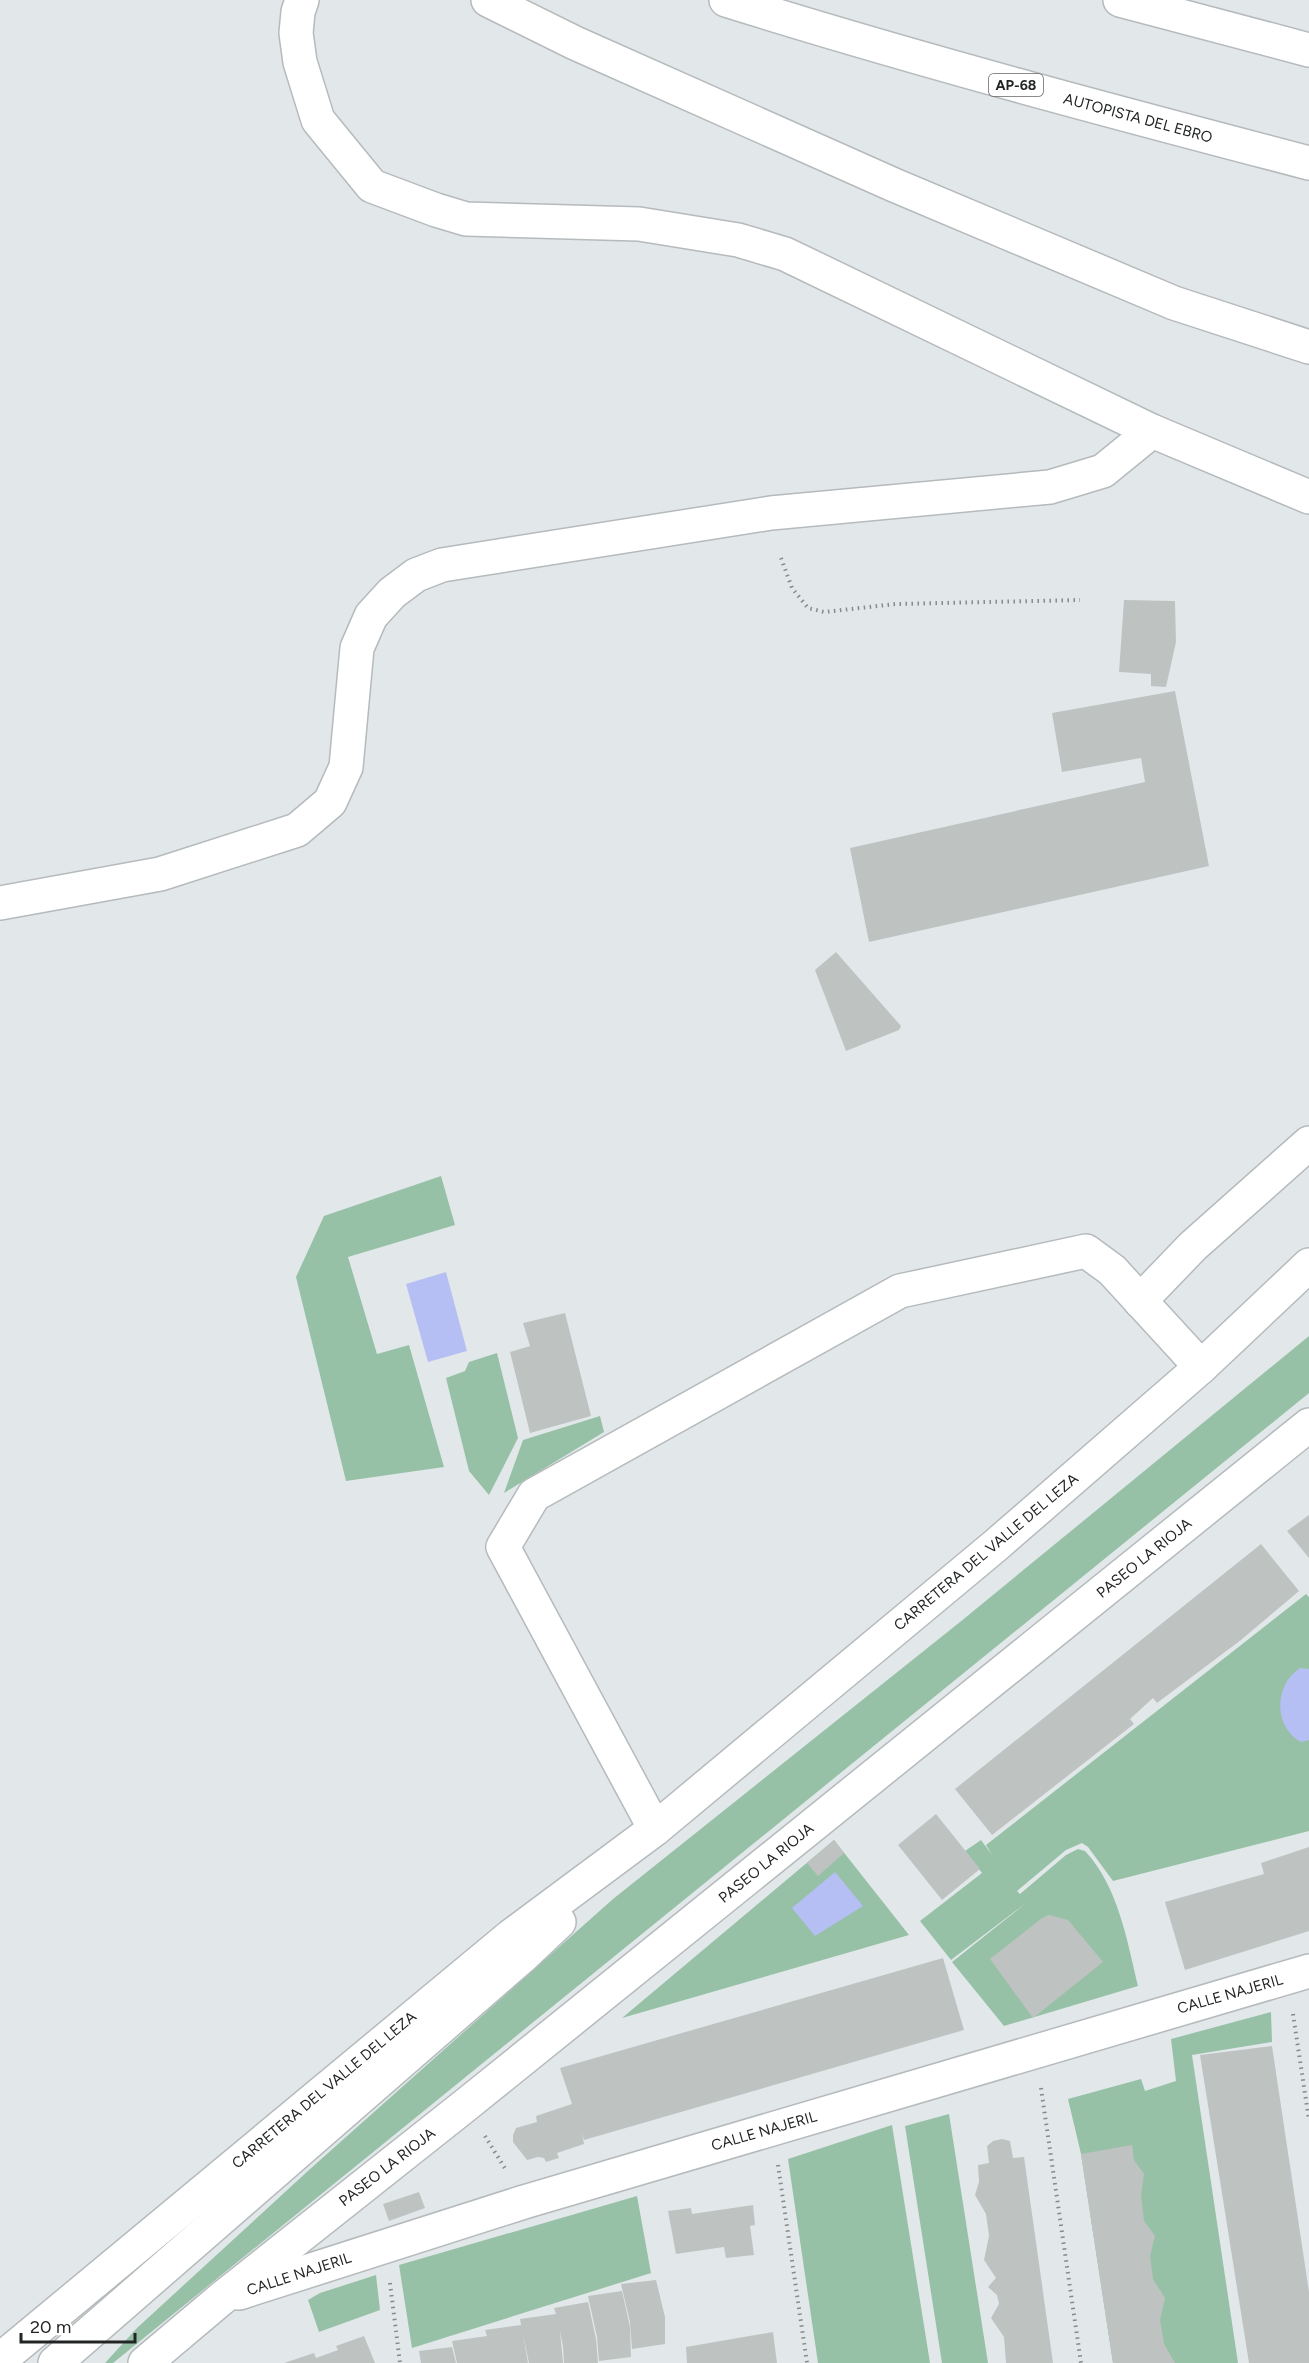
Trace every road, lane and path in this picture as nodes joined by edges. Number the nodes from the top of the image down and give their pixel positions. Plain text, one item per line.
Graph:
1 (488, 0) edge
2 (726, 0) edge
3 (1120, 0) edge
4 (300, 6) edge
5 (1309, 50) edge
6 (1309, 163) edge
7 (1309, 347) edge
8 (1152, 431) junction
9 (1309, 497) edge
10 (781, 558) dead end
11 (1080, 600) dead end
12 (0, 903) edge
13 (1309, 1143) edge
14 (1309, 1265) edge
15 (1140, 1301) junction
16 (1201, 1367) junction
17 (1309, 1425) edge
18 (655, 1829) junction
19 (1298, 1974) edge
20 (1040, 2081) dead end
21 (467, 2104) junction
22 (1309, 2120) edge
23 (772, 2129) junction
24 (524, 2202) junction
25 (147, 2236) junction
26 (385, 2246) junction
27 (172, 2262) junction
28 (221, 2299) junction
29 (0, 2360) edge
30 (24, 2363) edge
31 (55, 2363) edge
32 (84, 2363) edge
33 (146, 2363) edge
34 (400, 2363) edge
35 (807, 2363) edge
36 (1081, 2363) edge

1 - 7 main road
2 - 6 main road, AUTOPISTA DEL EBRO / AP-68
3 - 5 main road
4 - 8 main road
8 - 9 main road
8 - 12 main road
10 - 11 path
13 - 15 main road
14 - 16 main road, CARRETERA DEL VALLE DEL LEZA
15 - 16 main road
15 - 18 main road
16 - 18 main road, CARRETERA DEL VALLE DEL LEZA
17 - 21 main road, PASEO LA RIOJA
18 - 25 main road, CARRETERA DEL VALLE DEL LEZA
18 - 27 main road, CARRETERA DEL VALLE DEL LEZA
19 - 22 path
19 - 23 main road, CALLE NAJERIL
20 - 36 path
21 - 24 path
21 - 28 main road, PASEO LA RIOJA
23 - 24 main road, CALLE NAJERIL
23 - 35 path
24 - 26 main road, CALLE NAJERIL
25 - 29 main road, CARRETERA DEL VALLE DEL LEZA
25 - 30 main road
26 - 28 main road, CALLE NAJERIL
26 - 34 path
27 - 31 main road, CARRETERA DEL VALLE DEL LEZA
27 - 32 main road
28 - 33 main road, PASEO LA RIOJA

